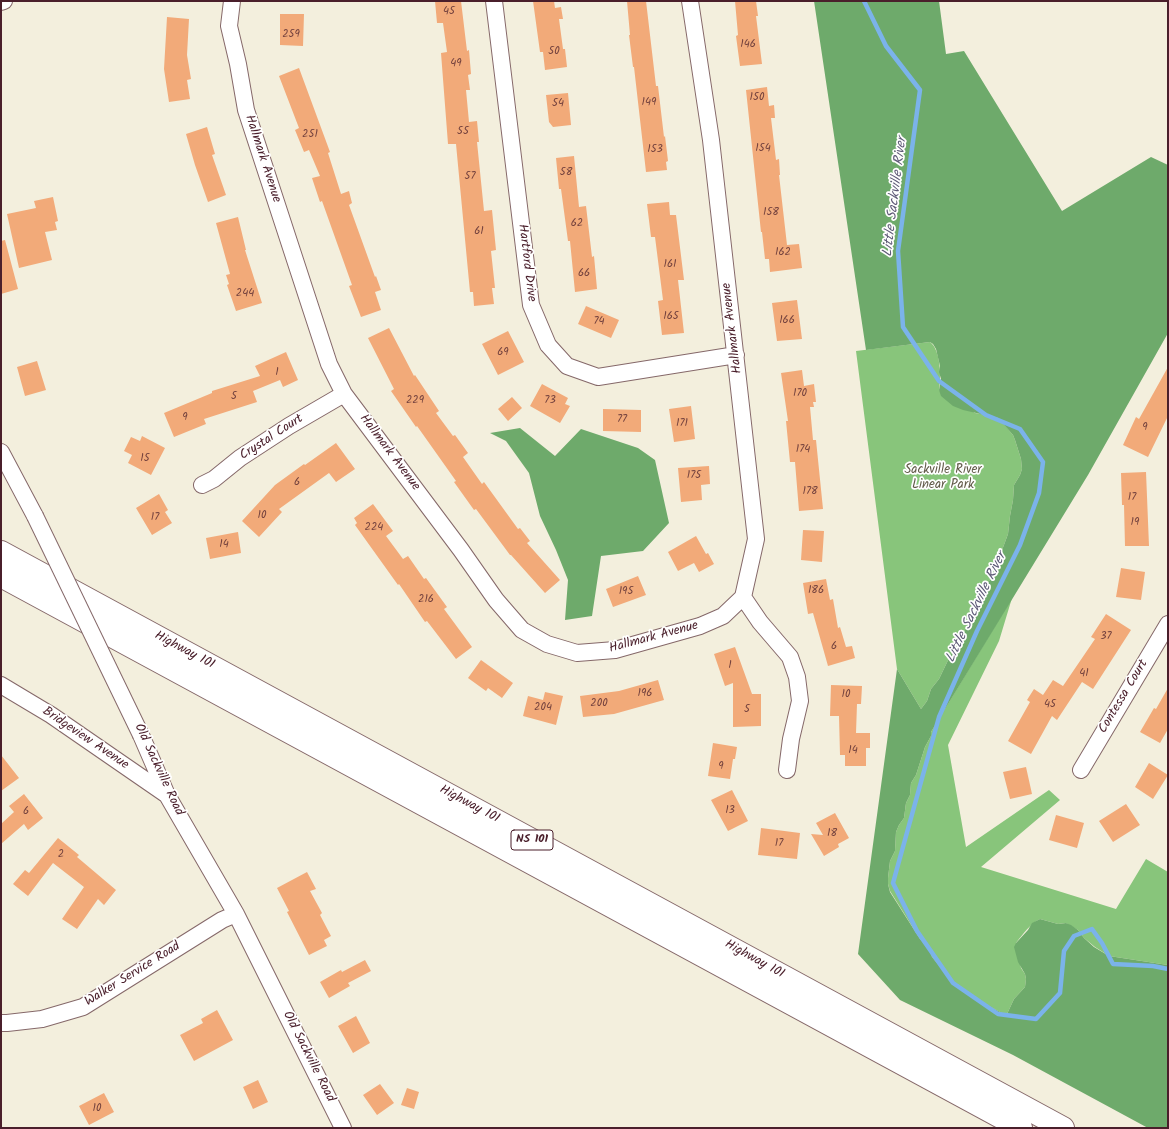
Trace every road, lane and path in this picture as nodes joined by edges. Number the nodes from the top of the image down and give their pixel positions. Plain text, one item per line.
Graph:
1 (4, 1) edge
2 (232, 1) edge
3 (494, 1) edge
4 (690, 1) edge
5 (1, 2) edge
6 (736, 355) junction
7 (344, 394) junction
8 (1, 452) edge
9 (202, 485) dead end
10 (1, 552) edge
11 (1, 576) edge
12 (743, 597) junction
13 (1168, 624) edge
14 (1, 685) edge
15 (787, 770) dead end
16 (1081, 770) dead end
17 (167, 795) junction
18 (236, 914) junction
19 (1, 1023) edge
20 (343, 1128) edge
21 (1021, 1128) edge
22 (1063, 1128) edge

1 - 5 street
2 - 7 street, Hallmark Avenue
3 - 6 street, Hartford Drive
4 - 6 street, Hallmark Avenue
6 - 12 street, Hallmark Avenue
7 - 9 street, Crystal Court
7 - 12 street, Hallmark Avenue
8 - 17 street, Old Sackville Road, bridge
10 - 22 highway, Highway 101 / NS 101
11 - 21 highway, Highway 101 / NS 101
12 - 15 street
13 - 16 street, Contessa Court
14 - 17 street, Bridgeview Avenue
17 - 18 street, Old Sackville Road
18 - 19 street, Walker Service Road
18 - 20 street, Old Sackville Road

